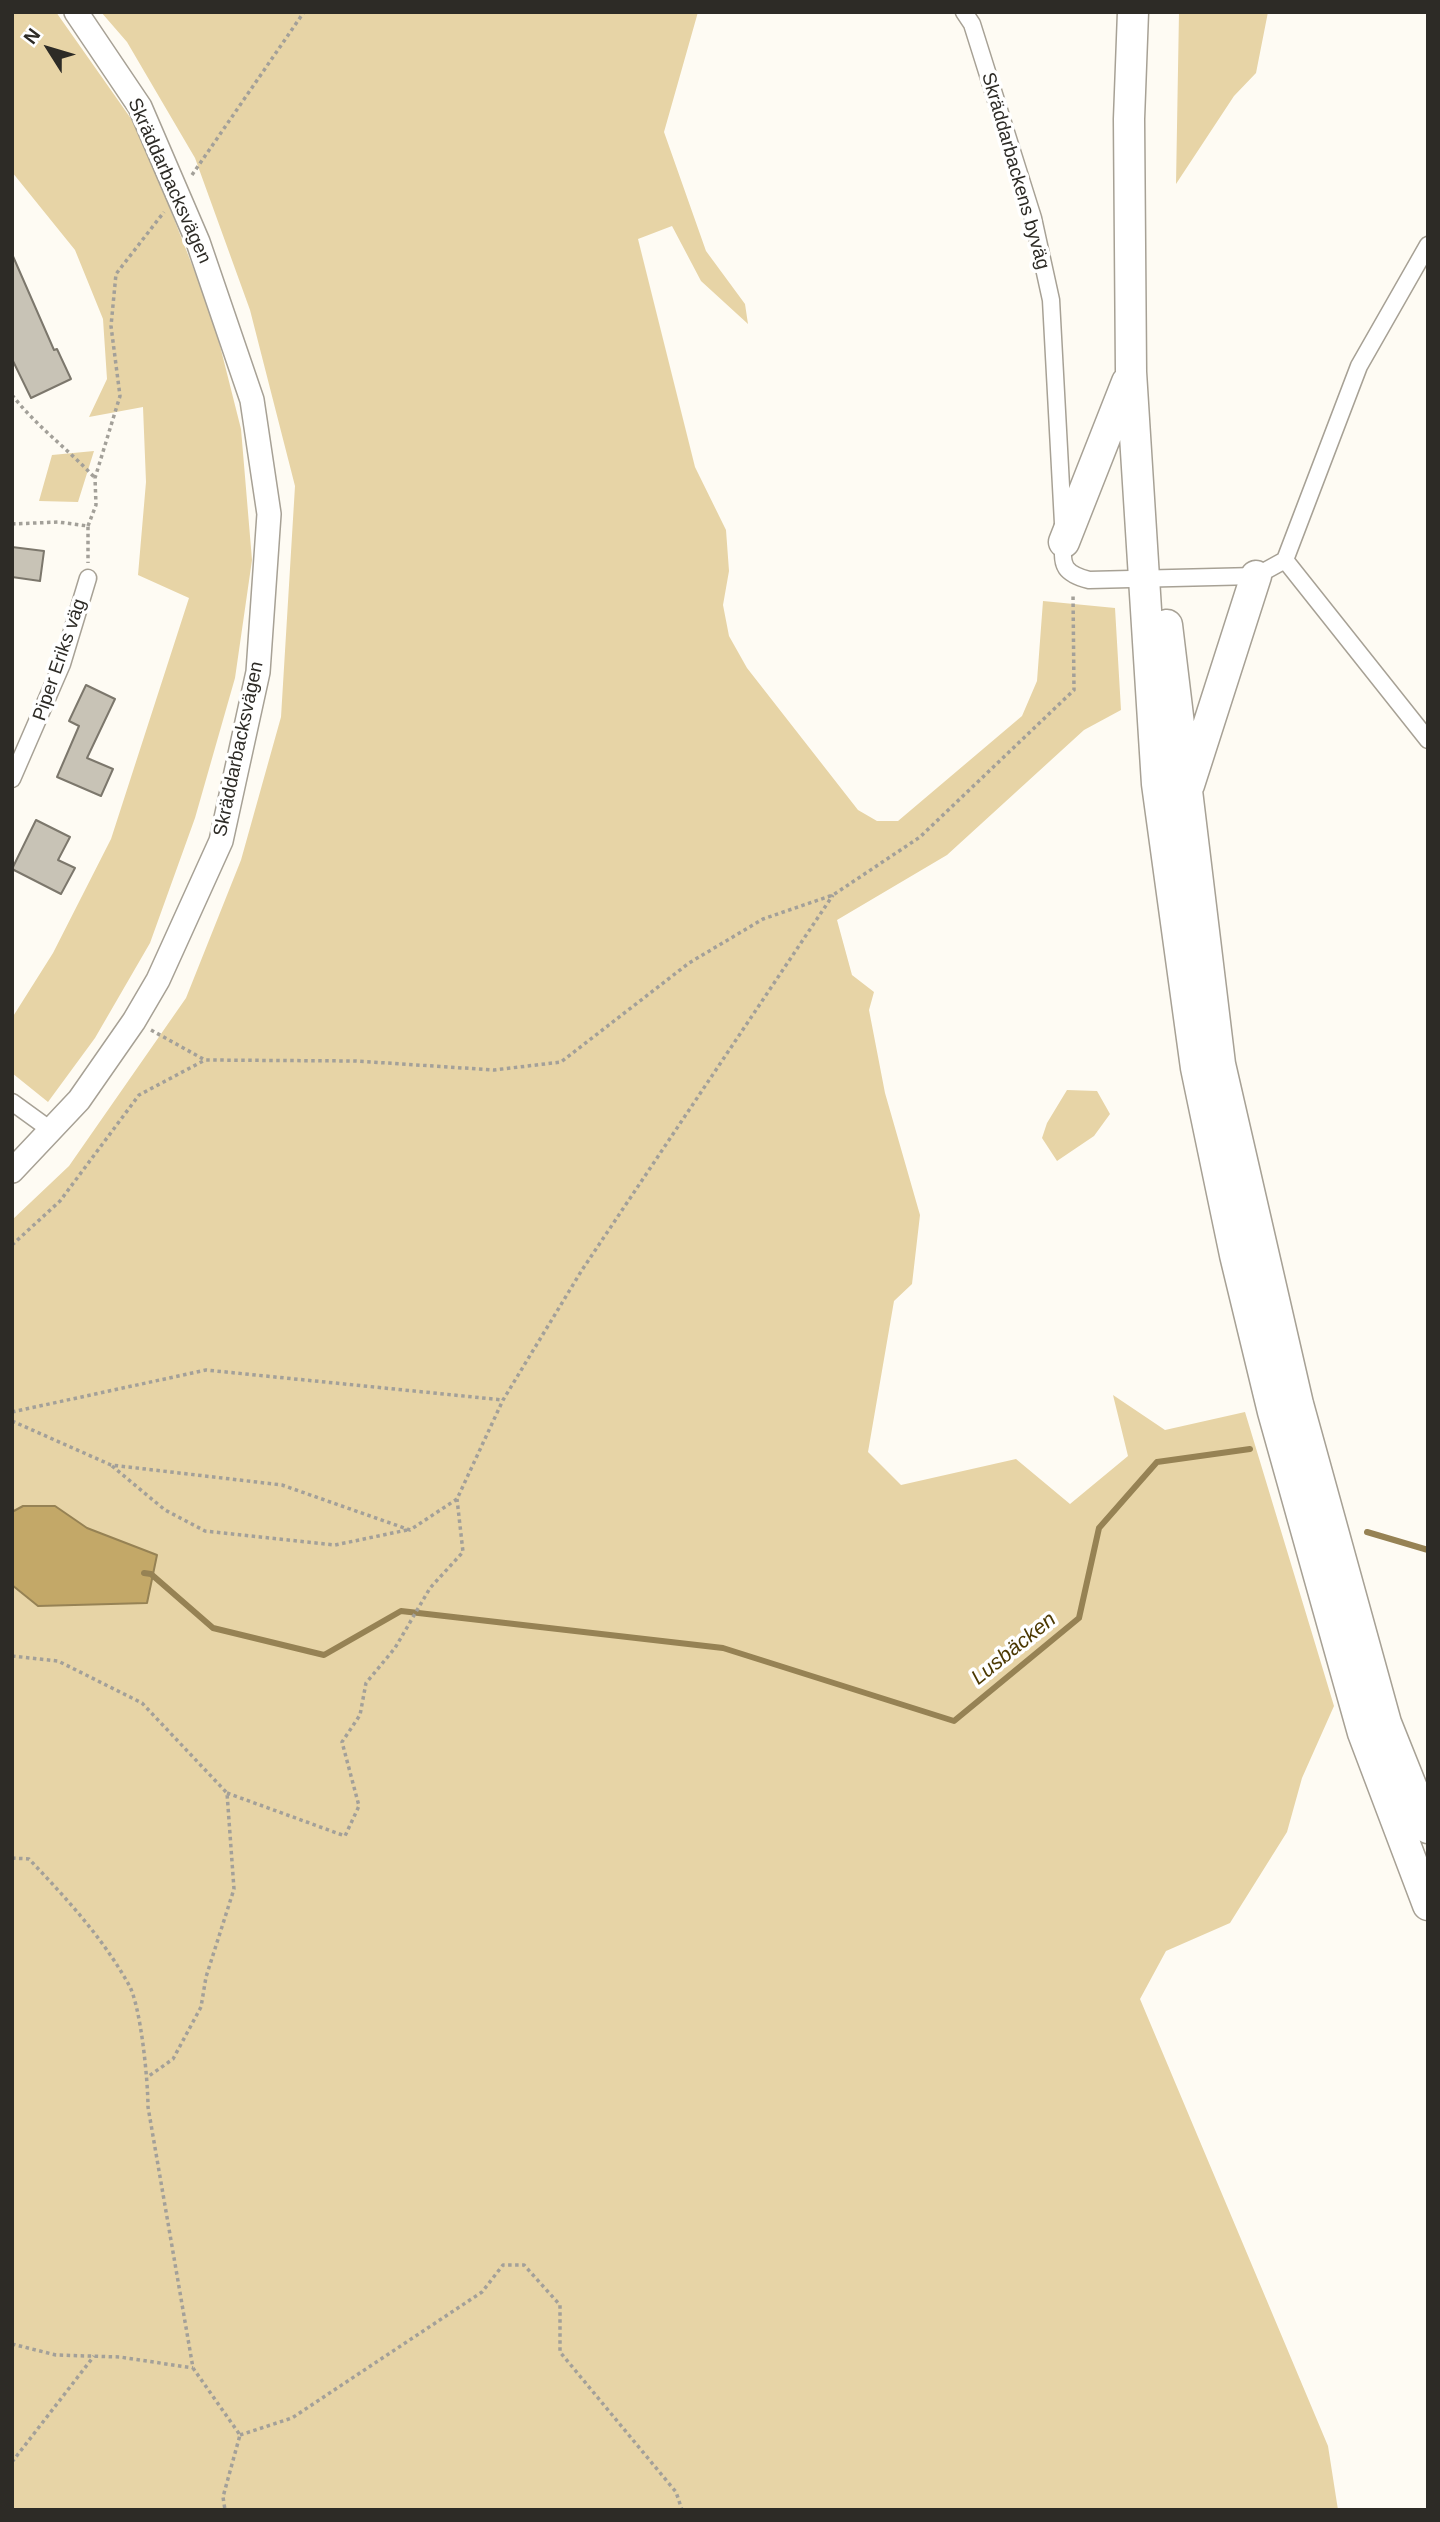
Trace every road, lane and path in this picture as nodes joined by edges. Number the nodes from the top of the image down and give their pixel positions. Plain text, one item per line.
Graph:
1 (76, 12) edge
2 (304, 12) edge
3 (964, 12) edge
4 (1133, 12) edge
5 (1152, 12) edge
6 (178, 195) junction
7 (1428, 245) edge
8 (1131, 372) junction
9 (12, 395) edge
10 (95, 478) junction
11 (12, 524) edge
12 (88, 526) junction
13 (1064, 542) junction
14 (1285, 560) junction
15 (1073, 576) junction
16 (1256, 576) junction
17 (88, 578) joint
18 (1153, 579) junction
19 (1428, 740) edge
20 (12, 779) edge
21 (1185, 795) junction
22 (833, 895) junction
23 (134, 1021) junction
24 (205, 1060) junction
25 (12, 1102) edge
26 (52, 1131) junction
27 (12, 1171) edge
28 (12, 1245) edge
29 (503, 1400) junction
30 (12, 1412) edge
31 (12, 1421) edge
32 (111, 1465) junction
33 (457, 1499) junction
34 (410, 1530) junction
35 (12, 1656) edge
36 (227, 1793) junction
37 (1428, 1828) edge
38 (12, 1858) edge
39 (1428, 1905) edge
40 (149, 2076) junction
41 (12, 2344) edge
42 (94, 2356) junction
43 (193, 2368) junction
44 (240, 2435) junction
45 (12, 2462) edge
46 (225, 2510) edge
47 (682, 2510) edge

1 - 6 street, Skräddarbacksvägen
2 - 6 path
3 - 13 street, Skräddarbackens byväg
4 - 8 highway
5 - 18 highway
6 - 10 path
6 - 23 street, Skräddarbacksvägen
7 - 14 street
8 - 13 highway
8 - 18 highway
9 - 10 path
10 - 12 path
11 - 12 path
12 - 17 path
13 - 15 street, Skräddarbackens byväg
14 - 16 street
14 - 19 street
15 - 18 street
15 - 22 path
16 - 18 street
16 - 21 highway
17 - 20 street, Piper Eriks väg
18 - 21 highway
18 - 39 highway
21 - 37 highway
22 - 24 path
22 - 29 path
23 - 24 path
23 - 26 street, Skräddarbacksvägen
24 - 28 path
25 - 26 street
26 - 27 street, Skräddarbacksvägen
29 - 30 path
29 - 33 path
31 - 32 path
32 - 34 path
32 - 34 path
33 - 34 path
33 - 36 path
35 - 36 path
36 - 40 path
38 - 40 path
40 - 43 path
41 - 42 path
42 - 43 path
42 - 45 path
43 - 44 path
44 - 46 path
44 - 47 path

